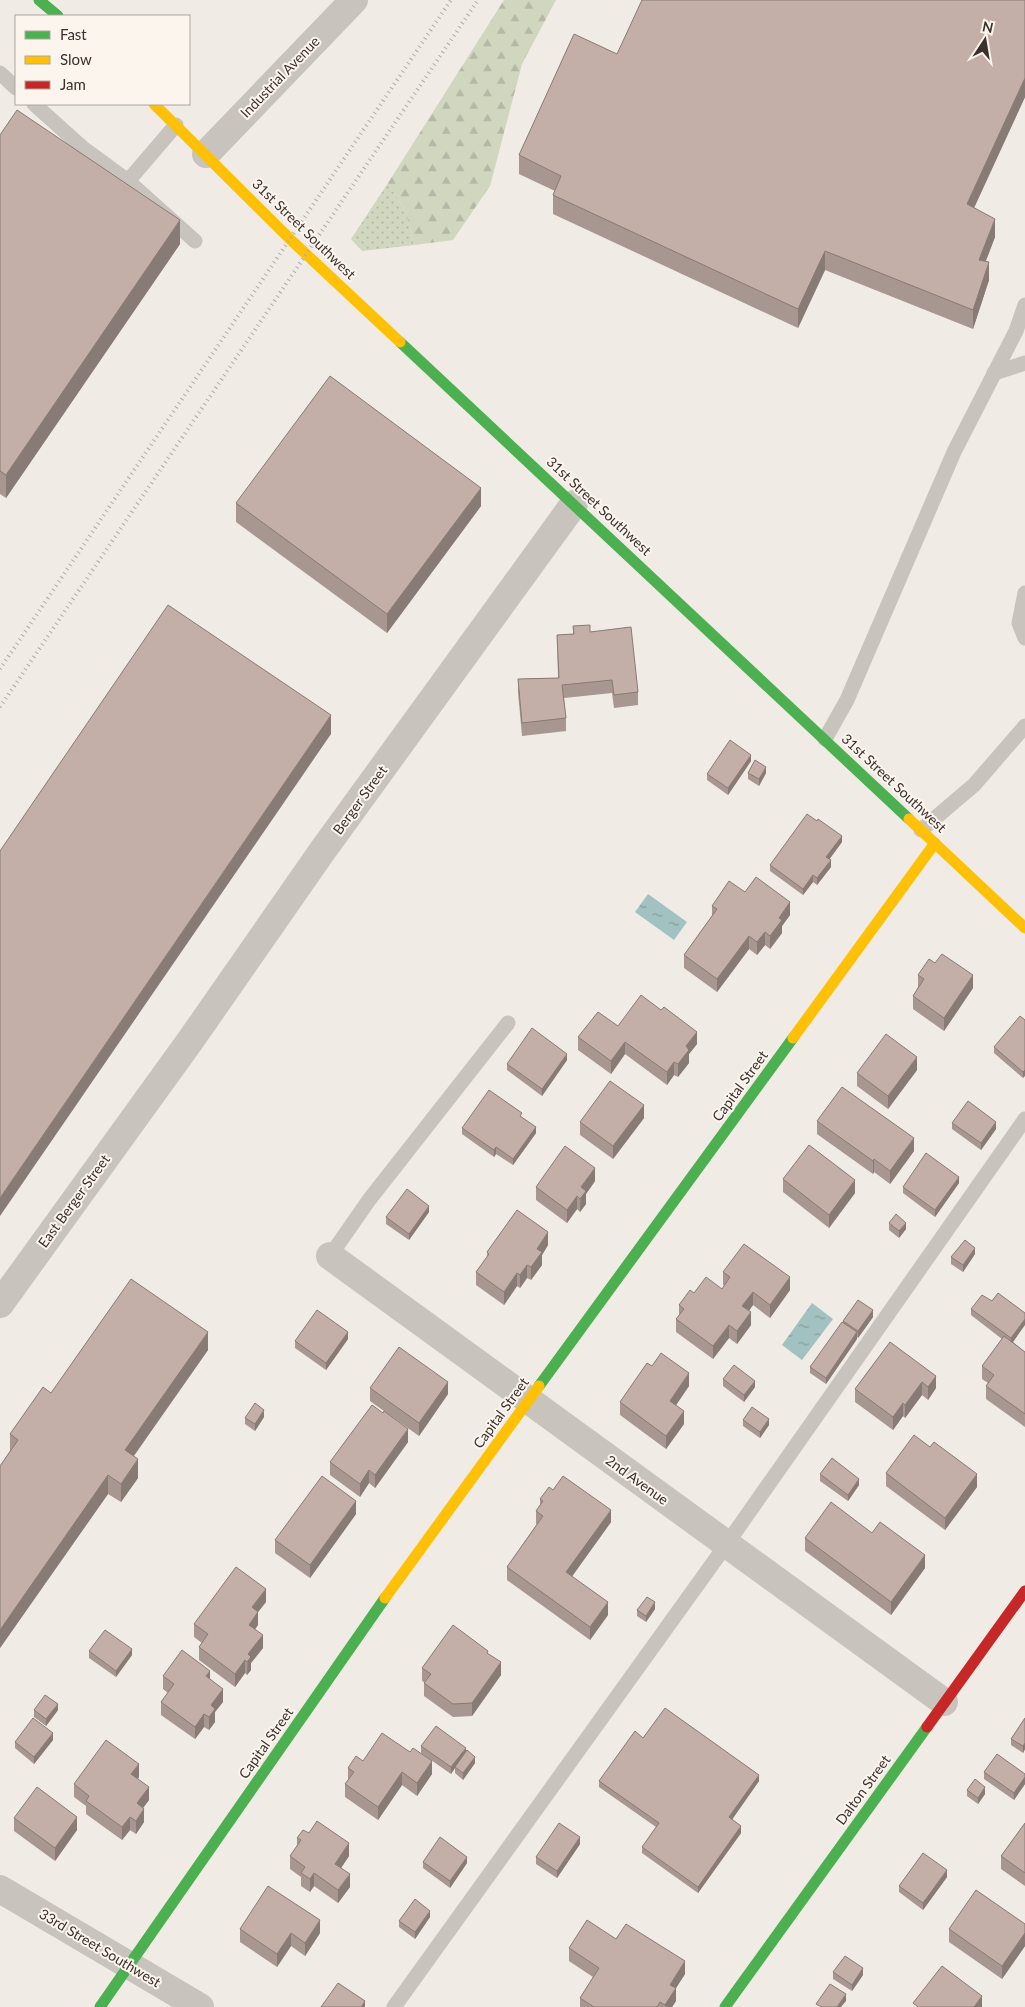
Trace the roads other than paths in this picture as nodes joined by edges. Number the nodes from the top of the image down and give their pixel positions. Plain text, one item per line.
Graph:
1 (39, 0) edge
2 (347, 2) edge
3 (57, 15) edge
4 (0, 74) edge
5 (15, 87) edge
6 (35, 105) edge
7 (155, 105) edge
8 (176, 125) junction
9 (206, 154) junction
10 (128, 181) junction
11 (195, 241) dead end
12 (1025, 305) edge
13 (1025, 363) edge
14 (994, 373) junction
15 (574, 504) junction
16 (1025, 593) edge
17 (1025, 638) edge
18 (1025, 726) edge
19 (825, 739) junction
20 (921, 830) junction
21 (935, 843) junction
22 (1025, 928) edge
23 (508, 1023) dead end
24 (149, 1099) joint
25 (1025, 1120) edge
26 (330, 1256) joint
27 (0, 1304) edge
28 (529, 1401) junction
29 (726, 1545) junction
30 (1025, 1591) edge
31 (944, 1702) junction
32 (0, 1889) edge
33 (129, 1965) junction
34 (100, 2007) edge
35 (200, 2007) edge
36 (394, 2007) edge
37 (725, 2007) edge

1 - 3 street
2 - 9 street, Industrial Avenue
4 - 5 lane
6 - 10 lane
7 - 8 street, 31st Street Southwest
8 - 9 street, 31st Street Southwest
8 - 10 lane
9 - 15 street, 31st Street Southwest
10 - 11 lane
12 - 14 lane
13 - 14 lane
14 - 19 lane
15 - 19 street, 31st Street Southwest
15 - 24 street, Berger Street
16 - 17 lane
18 - 20 lane
19 - 20 street, 31st Street Southwest
20 - 21 street, 31st Street Southwest
21 - 22 street, 31st Street Southwest
21 - 28 street, Capital Street
23 - 26 lane
24 - 27 street, East Berger Street
25 - 29 lane
26 - 28 street, 2nd Avenue
28 - 29 street, 2nd Avenue
28 - 33 street, Capital Street
29 - 31 street, 2nd Avenue
29 - 36 lane
30 - 31 street, Dalton Street
31 - 37 street, Dalton Street
32 - 33 street, 33rd Street Southwest
33 - 34 street, Capital Street
33 - 35 street, 33rd Street Southwest

